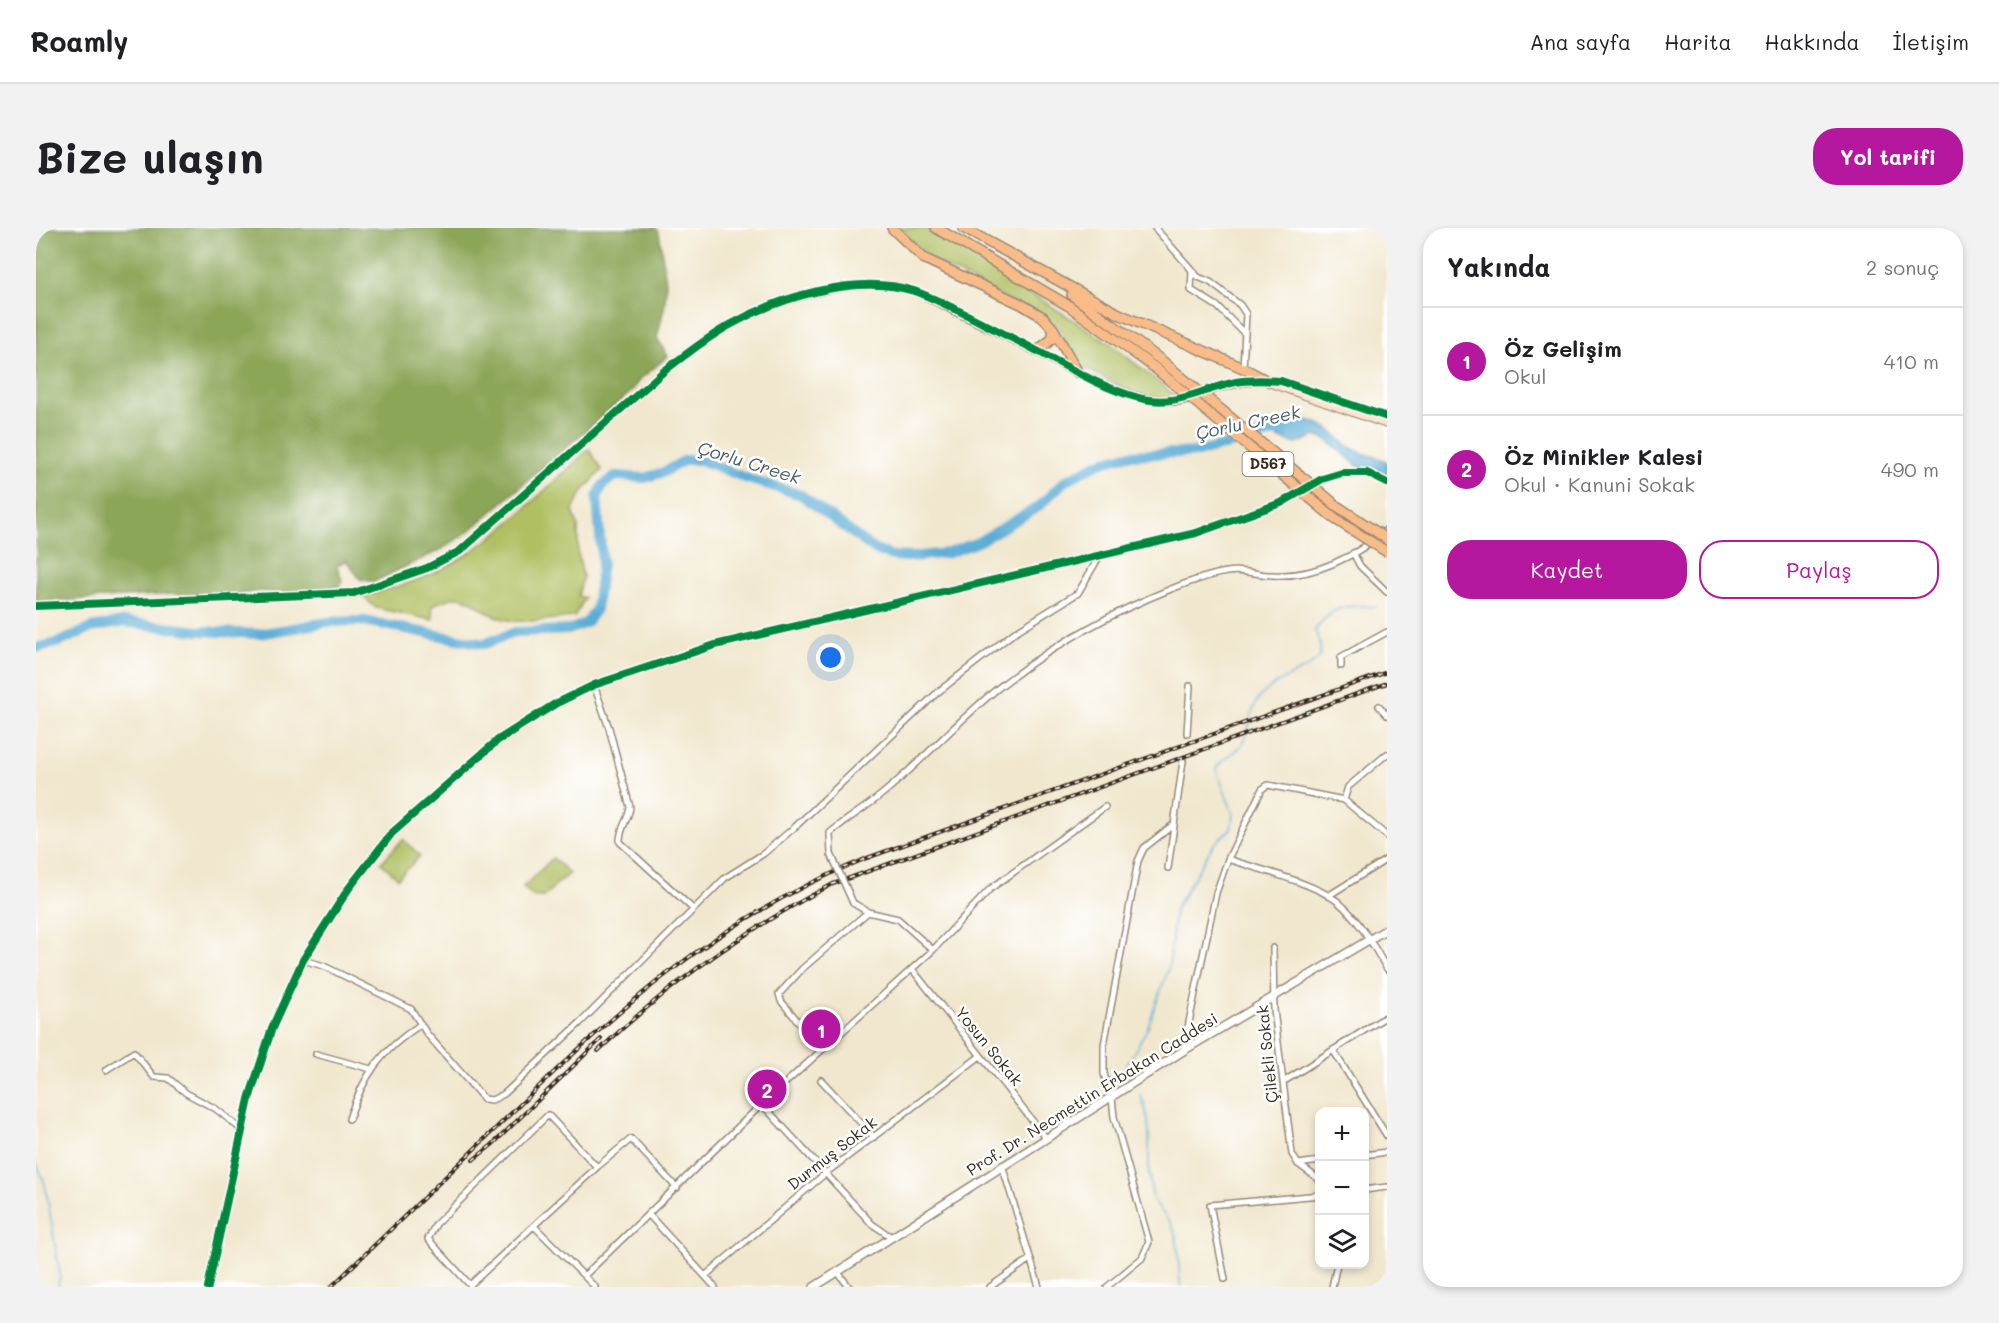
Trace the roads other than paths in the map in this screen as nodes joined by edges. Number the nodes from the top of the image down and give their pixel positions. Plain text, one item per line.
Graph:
1 (892, 228) edge
2 (936, 228) edge
3 (963, 228) edge
4 (1155, 228) edge
5 (1192, 270) junction
6 (1038, 272) junction
7 (1054, 330) junction
8 (1245, 334) junction
9 (1037, 351) junction
10 (1158, 364) junction
11 (1243, 368) junction
12 (1078, 373) junction
13 (1264, 380) junction
14 (1387, 417) edge
15 (1387, 424) edge
16 (1387, 483) edge
17 (1387, 529) edge
18 (1387, 538) edge
19 (1353, 552) junction
20 (1387, 552) edge
21 (1099, 557) junction
22 (1387, 592) edge
23 (36, 606) edge
24 (1387, 632) edge
25 (1341, 666) dead end
26 (594, 685) junction
27 (1190, 686) dead end
28 (1378, 706) dead end
29 (1387, 715) edge
30 (1187, 733) dead end
31 (1387, 754) edge
32 (1183, 760) dead end
33 (1344, 800) junction
34 (1105, 807) dead end
35 (1173, 825) junction
36 (1387, 836) edge
37 (1228, 859) junction
38 (1387, 859) edge
39 (1168, 868) dead end
40 (1328, 896) junction
41 (693, 909) junction
42 (868, 912) junction
43 (1387, 928) edge
44 (1370, 939) junction
45 (1273, 948) dead end
46 (933, 950) junction
47 (303, 960) junction
48 (912, 969) junction
49 (1387, 969) edge
50 (1275, 998) junction
51 (1387, 1016) edge
52 (421, 1024) junction
53 (822, 1050) junction
54 (1333, 1050) junction
55 (1183, 1051) junction
56 (316, 1054) dead end
57 (979, 1057) junction
58 (371, 1069) junction
59 (105, 1071) dead end
60 (821, 1080) dead end
61 (1283, 1082) junction
62 (1112, 1098) junction
63 (762, 1104) junction
64 (349, 1119) dead end
65 (242, 1130) junction
66 (1387, 1136) edge
67 (874, 1137) junction
68 (1046, 1138) junction
69 (1387, 1152) edge
70 (1369, 1154) edge
71 (1315, 1162) edge
72 (1298, 1164) junction
73 (1002, 1166) junction
74 (597, 1167) junction
75 (827, 1172) junction
76 (1315, 1176) edge
77 (1387, 1187) edge
78 (677, 1188) junction
79 (1369, 1189) edge
80 (1315, 1195) edge
81 (649, 1215) junction
82 (534, 1226) junction
83 (890, 1236) junction
84 (1030, 1259) junction
85 (1336, 1269) edge
86 (837, 1271) junction
87 (584, 1276) junction
88 (705, 1276) junction
89 (1225, 1279) dead end
90 (208, 1287) edge
91 (595, 1287) edge
92 (715, 1287) edge
93 (814, 1287) edge
94 (849, 1287) edge
95 (990, 1287) edge
96 (1039, 1287) edge
97 (1107, 1287) edge
98 (1332, 1287) edge

1 - 7 highway
2 - 10 highway, D567
3 - 6 highway, D567
4 - 5 street
5 - 8 street
5 - 8 street
6 - 10 highway, D567
6 - 11 highway
7 - 9 highway
7 - 12 highway
8 - 11 street
9 - 12 street
9 - 23 street
10 - 18 highway, D567, bridge
10 - 20 highway, D567, bridge
11 - 13 highway
12 - 13 main road
13 - 14 main road
13 - 15 main road
16 - 21 street
17 - 19 street
19 - 22 street
19 - 42 street, bridge
21 - 26 street
21 - 41 street
24 - 25 street
26 - 41 street
26 - 47 street
27 - 30 street
28 - 29 street
31 - 33 street
32 - 35 street
33 - 36 street
33 - 37 street
34 - 46 street
35 - 39 street
35 - 62 street
37 - 40 street
37 - 55 street
38 - 40 street
40 - 44 street
41 - 52 street
42 - 46 street
42 - 53 street
43 - 44 street, Prof. Dr. Necmettin Erbakan Caddesi
44 - 49 street
44 - 50 street, Prof. Dr. Necmettin Erbakan Caddesi
45 - 50 street, Çilekli Sokak
46 - 48 street
47 - 52 street
47 - 65 street
48 - 53 street
48 - 57 street, Yosun Sokak
50 - 55 street, Prof. Dr. Necmettin Erbakan Caddesi
50 - 61 street, Çilekli Sokak
51 - 54 street
52 - 58 street
53 - 63 street
54 - 61 street
54 - 66 street
55 - 62 street, Prof. Dr. Necmettin Erbakan Caddesi
56 - 58 street
57 - 67 street, Durmuş Sokak
57 - 68 street, Yosun Sokak
58 - 64 street
59 - 65 street
60 - 67 street
61 - 72 street, Çilekli Sokak
62 - 68 street, Prof. Dr. Necmettin Erbakan Caddesi
62 - 97 street
63 - 75 street
63 - 78 street
65 - 90 street
67 - 75 street, Durmuş Sokak
68 - 73 street, Prof. Dr. Necmettin Erbakan Caddesi
69 - 70 street
71 - 72 street
72 - 76 street
73 - 83 street, Prof. Dr. Necmettin Erbakan Caddesi
73 - 84 street
74 - 78 street
74 - 82 street
74 - 82 street
75 - 83 street
75 - 88 street, Durmuş Sokak
77 - 79 street
78 - 81 street
80 - 89 street
81 - 87 street
81 - 88 street
82 - 87 street
83 - 86 street, Prof. Dr. Necmettin Erbakan Caddesi
84 - 95 street
84 - 96 street
85 - 98 street
86 - 93 street, Prof. Dr. Necmettin Erbakan Caddesi
86 - 94 street
87 - 91 street
88 - 92 street

